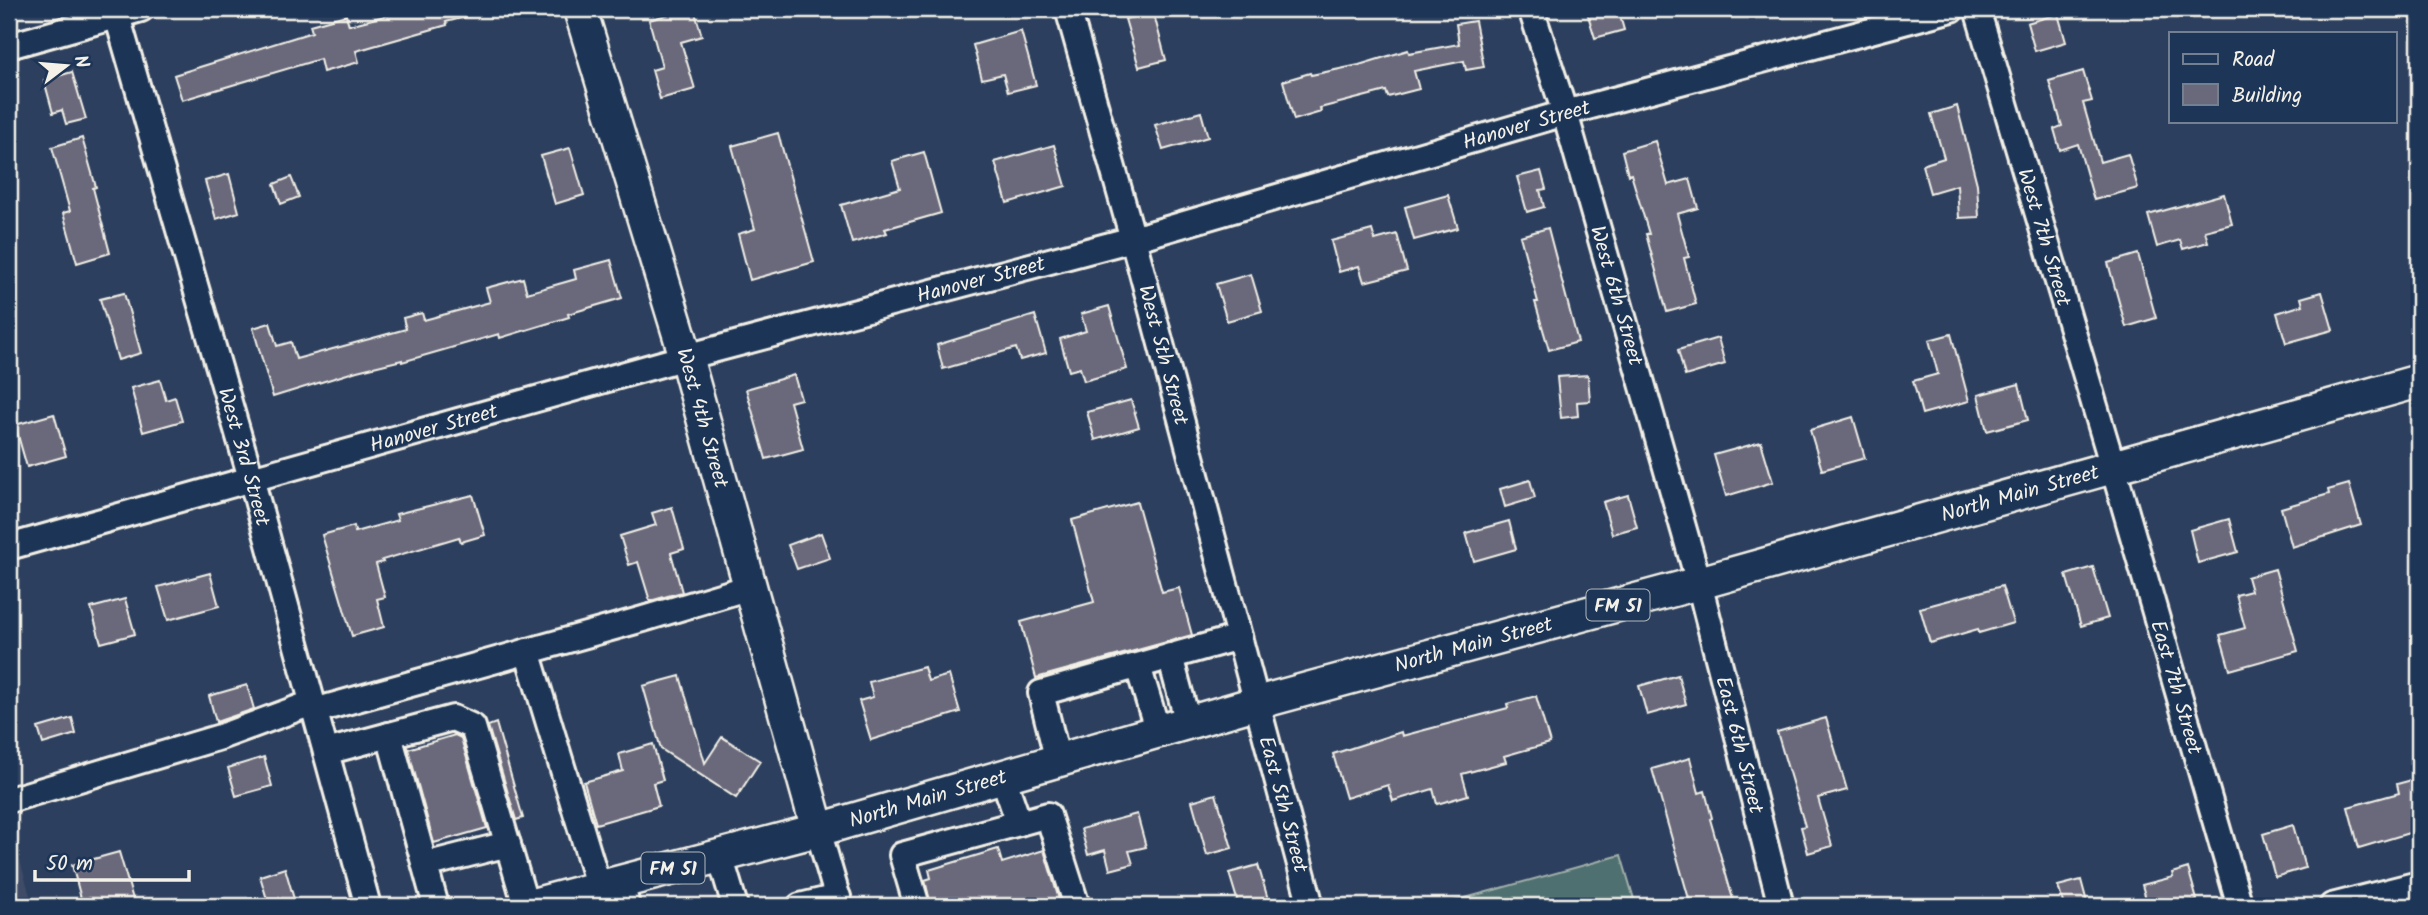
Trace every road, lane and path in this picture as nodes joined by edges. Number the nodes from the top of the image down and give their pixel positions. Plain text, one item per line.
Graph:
1 (141, 9) edge
2 (580, 9) edge
3 (1068, 9) edge
4 (1531, 9) edge
5 (1952, 9) edge
6 (1977, 9) edge
7 (116, 12) edge
8 (9, 46) edge
9 (1565, 113) junction
10 (1133, 239) junction
11 (686, 357) junction
12 (2419, 381) edge
13 (2113, 467) junction
14 (251, 478) junction
15 (9, 547) edge
16 (1699, 583) junction
17 (750, 587) junction
18 (1239, 637) junction
19 (527, 651) junction
20 (1170, 656) junction
21 (1138, 666) junction
22 (1256, 703) junction
23 (313, 707) junction
24 (1188, 723) junction
25 (1158, 732) junction
26 (389, 735) junction
27 (326, 752) junction
28 (1058, 761) junction
29 (1003, 776) junction
30 (9, 800) edge
31 (1019, 823) junction
32 (818, 831) junction
33 (508, 844) junction
34 (720, 856) junction
35 (425, 865) junction
36 (2419, 884) edge
37 (616, 892) edge
38 (560, 902) edge
39 (839, 902) edge
40 (368, 906) edge
41 (436, 906) edge
42 (527, 906) edge
43 (735, 906) edge
44 (803, 906) edge
45 (917, 906) edge
46 (1077, 906) edge
47 (1311, 906) edge
48 (1781, 906) edge
49 (2240, 906) edge
50 (2332, 906) edge

1 - 7 street
2 - 11 main road, West 4th Street
3 - 10 street, West 5th Street
4 - 9 street, West 6th Street
5 - 9 street, Hanover Street
6 - 13 street, West 7th Street
7 - 8 street
7 - 14 street, West 3rd Street
9 - 10 street, Hanover Street
9 - 16 street, West 6th Street
10 - 11 street, Hanover Street
10 - 18 street, West 5th Street
11 - 14 street, Hanover Street
11 - 17 main road, West 4th Street
12 - 13 main road, North Main Street / FM 51
13 - 16 main road, North Main Street / FM 51
13 - 49 street, East 7th Street
14 - 15 street, Hanover Street
14 - 23 street, West 3rd Street
16 - 22 main road, North Main Street / FM 51
16 - 48 street, East 6th Street
17 - 19 street
17 - 32 main road, West 4th Street
18 - 20 street
18 - 22 street, West 5th Street
19 - 23 street
19 - 37 street
20 - 21 street
20 - 24 street
21 - 25 street
21 - 28 street
22 - 24 main road, North Main Street / FM 51
22 - 47 street, East 5th Street
23 - 27 street, West 3rd Street
23 - 30 street
24 - 25 main road, North Main Street / FM 51
25 - 28 main road, North Main Street / FM 51
26 - 27 street
26 - 33 street
26 - 35 street
27 - 40 street, West 3rd Street
28 - 29 main road, North Main Street / FM 51
29 - 31 street
29 - 32 main road, North Main Street / FM 51
31 - 45 street
31 - 46 street
32 - 34 main road, North Main Street / FM 51
32 - 39 street
33 - 35 street
33 - 42 street
34 - 37 main road, North Main Street / FM 51
34 - 43 street
35 - 41 street
36 - 50 street
37 - 38 main road, North Main Street / FM 51
38 - 42 main road, North Main Street / FM 51
39 - 44 street

